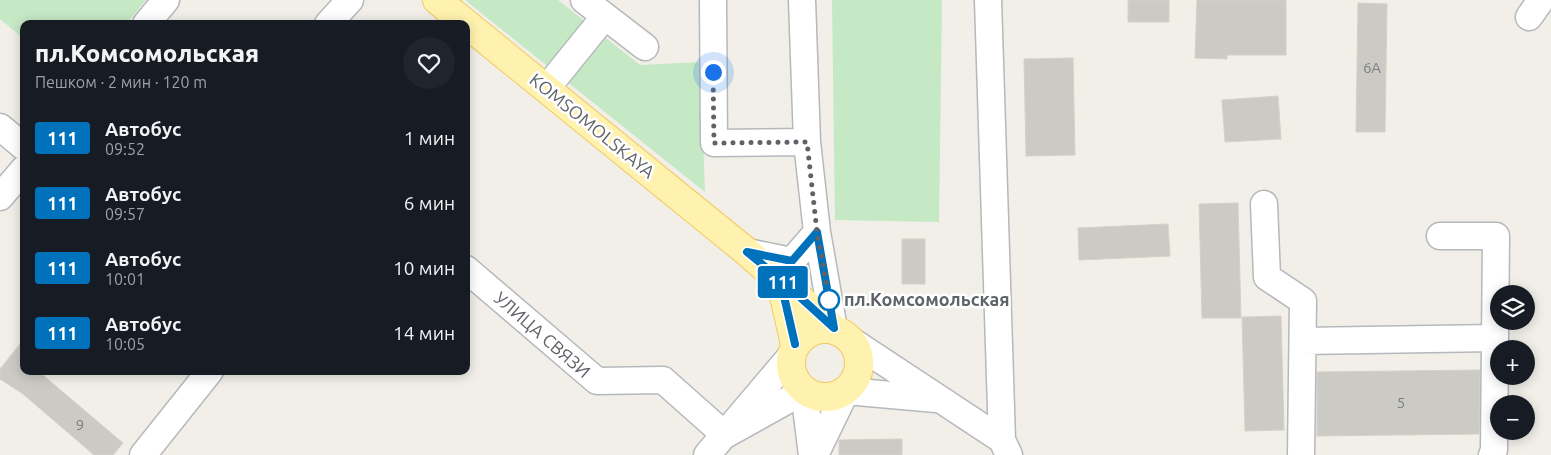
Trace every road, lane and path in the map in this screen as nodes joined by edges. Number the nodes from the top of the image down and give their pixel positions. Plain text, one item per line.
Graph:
1 (166, 0) edge
2 (350, 0) edge
3 (437, 0) edge
4 (584, 0) edge
5 (713, 0) edge
6 (802, 0) edge
7 (988, 0) edge
8 (605, 16) junction
9 (149, 20) edge
10 (332, 20) edge
11 (461, 20) edge
12 (470, 27) edge
13 (645, 47) dead end
14 (546, 89) junction
15 (0, 127) edge
16 (807, 142) junction
17 (20, 144) edge
18 (20, 174) edge
19 (0, 197) edge
20 (1264, 204) dead end
21 (817, 232) junction
22 (1440, 236) dead end
23 (747, 252) junction
24 (470, 273) edge
25 (780, 279) junction
26 (845, 336) junction
27 (1495, 338) junction
28 (1303, 341) junction
29 (792, 350) junction
30 (207, 375) edge
31 (804, 391) junction
32 (846, 391) junction
33 (939, 400) junction
34 (725, 435) junction
35 (1005, 447) edge
36 (143, 455) edge
37 (707, 455) edge
38 (814, 455) edge
39 (1301, 455) edge
40 (1492, 455) edge

1 - 9 street
2 - 10 street
3 - 11 main road, KOMSOMOLSKAYA
4 - 8 street
5 - 16 street
6 - 16 street
7 - 35 street
8 - 13 street
8 - 14 street
12 - 14 main road, KOMSOMOLSKAYA
14 - 23 main road, KOMSOMOLSKAYA
15 - 17 street
16 - 21 street
18 - 19 street
20 - 28 street
21 - 23 street
21 - 26 street
22 - 27 street
23 - 25 main road, KOMSOMOLSKAYA
24 - 34 street, УЛИЦА СВЯЗИ
25 - 26 main road, KOMSOMOLSKAYA
25 - 29 main road
26 - 29 main road
26 - 32 main road
26 - 33 street
27 - 28 street
27 - 40 street
28 - 39 street
29 - 31 main road
29 - 34 street
30 - 36 street
31 - 32 main road
31 - 34 street
31 - 38 street
32 - 33 street
32 - 38 street
33 - 35 street
34 - 37 street

